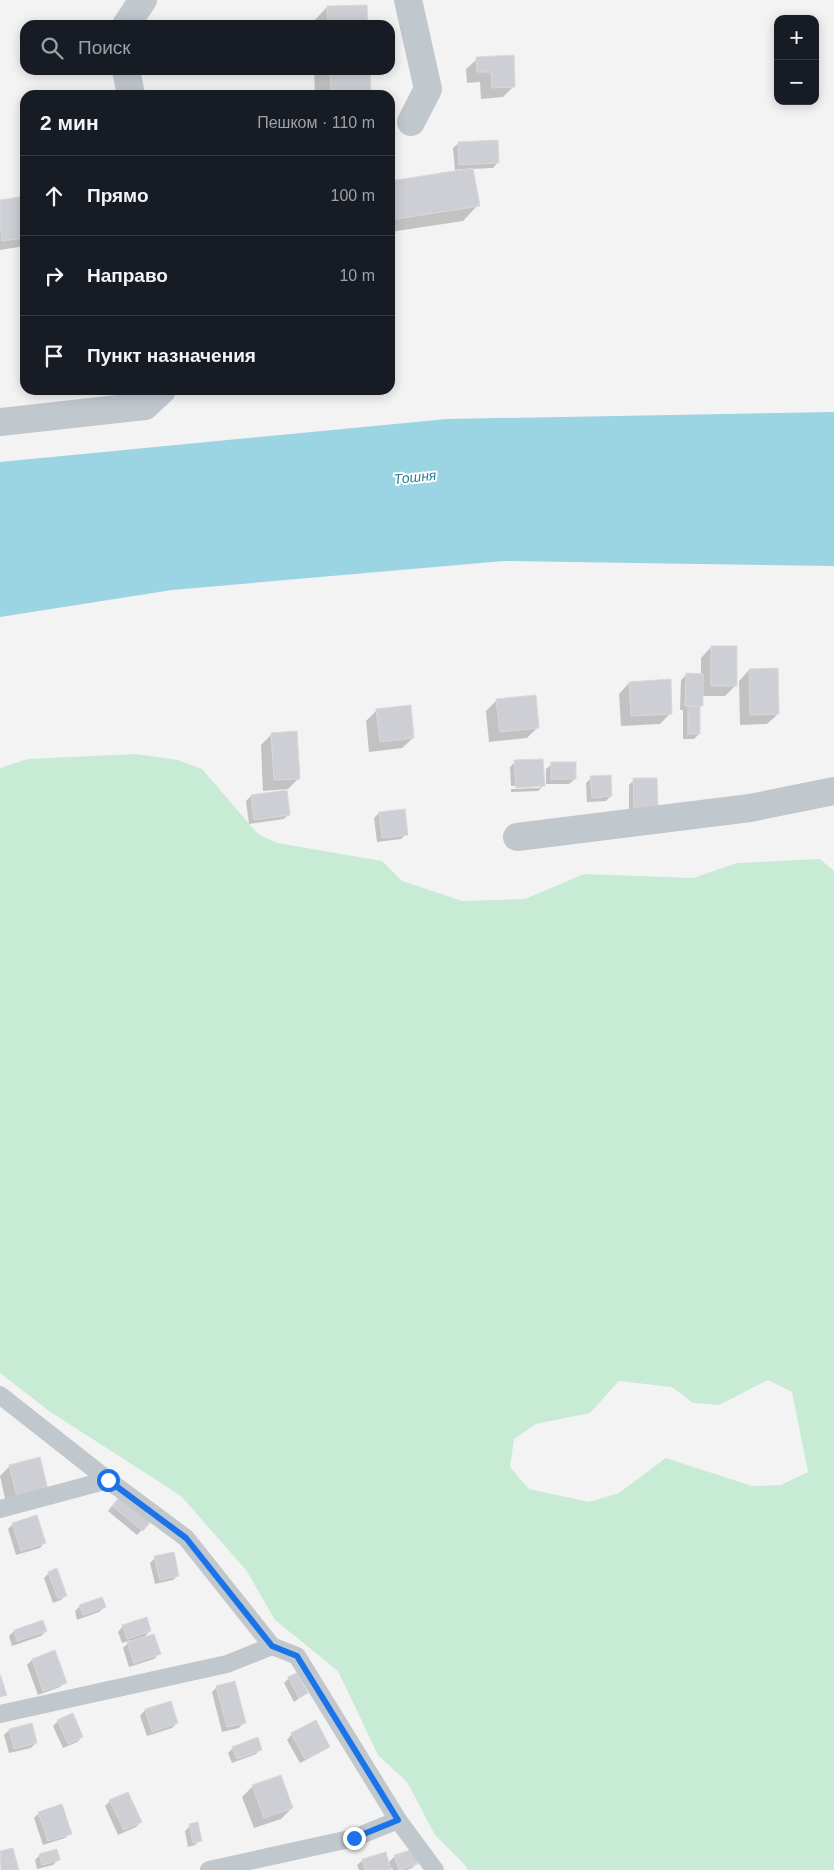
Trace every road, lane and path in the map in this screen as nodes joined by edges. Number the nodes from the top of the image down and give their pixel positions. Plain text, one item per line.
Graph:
1 (143, 0) edge
2 (408, 0) edge
3 (129, 20) edge
4 (127, 75) edge
5 (130, 90) edge
6 (411, 122) dead end
7 (157, 395) edge
8 (0, 422) edge
9 (834, 791) edge
10 (517, 837) dead end
11 (0, 1395) edge
12 (108, 1480) junction
13 (0, 1509) edge
14 (272, 1646) junction
15 (0, 1714) edge
16 (398, 1820) junction
17 (209, 1870) edge
18 (435, 1870) edge

1 - 3 street
2 - 6 street
4 - 5 street
7 - 8 street
9 - 10 street
11 - 12 lane
12 - 13 lane
12 - 14 lane
14 - 15 lane
14 - 16 lane
16 - 17 lane
16 - 18 lane

